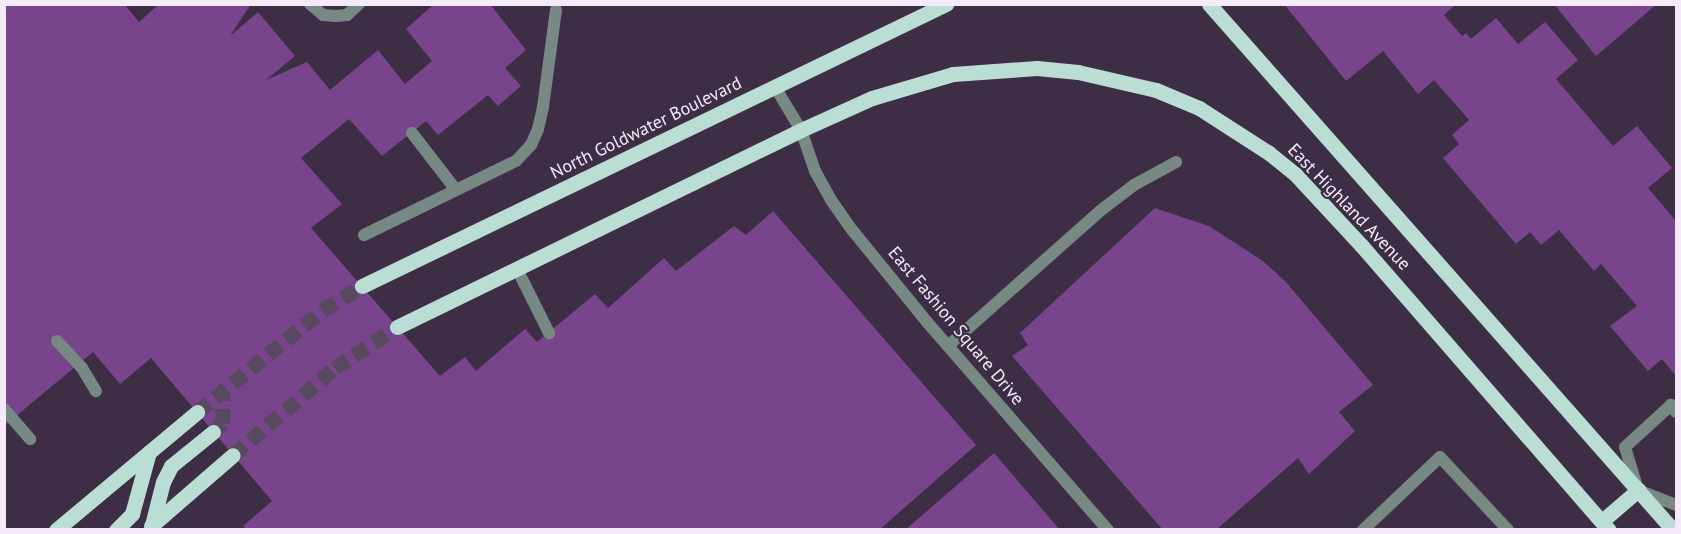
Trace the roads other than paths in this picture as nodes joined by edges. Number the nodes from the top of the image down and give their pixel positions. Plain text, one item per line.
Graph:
1 (310, 4) edge
2 (359, 4) edge
3 (946, 4) edge
4 (1209, 4) edge
5 (556, 10) dead end
6 (775, 87) junction
7 (801, 130) junction
8 (412, 133) dead end
9 (1176, 162) dead end
10 (456, 190) junction
11 (364, 235) dead end
12 (517, 269) junction
13 (362, 286) tunnel mouth
14 (397, 327) tunnel mouth
15 (549, 333) dead end
16 (57, 340) dead end
17 (948, 346) junction
18 (96, 391) dead end
19 (4, 409) edge
20 (197, 412) tunnel mouth
21 (1677, 412) edge
22 (213, 432) tunnel mouth
23 (30, 439) dead end
24 (149, 452) junction
25 (233, 455) tunnel mouth
26 (1638, 489) junction
27 (1677, 506) edge
28 (149, 527) edge
29 (1602, 527) edge
30 (56, 530) edge
31 (116, 530) edge
32 (1108, 530) edge
33 (1363, 530) edge
34 (1508, 530) edge
35 (1673, 530) edge

1 - 2 lane
3 - 6 main road, North Goldwater Boulevard
4 - 26 main road, East Highland Avenue
5 - 10 lane
6 - 7 lane, East Fashion Square Drive
6 - 13 main road, North Goldwater Boulevard
7 - 12 main road
7 - 17 lane, East Fashion Square Drive
7 - 29 main road, East Highland Avenue
8 - 10 lane
9 - 17 lane
10 - 11 lane
12 - 14 main road
12 - 15 lane
16 - 18 lane
17 - 32 lane, East Fashion Square Drive
19 - 23 lane
20 - 24 main road
21 - 26 lane
22 - 28 main road
24 - 30 main road
24 - 31 main road
25 - 28 main road
26 - 27 lane
26 - 29 main road
26 - 35 main road, East Highland Avenue
33 - 34 lane

